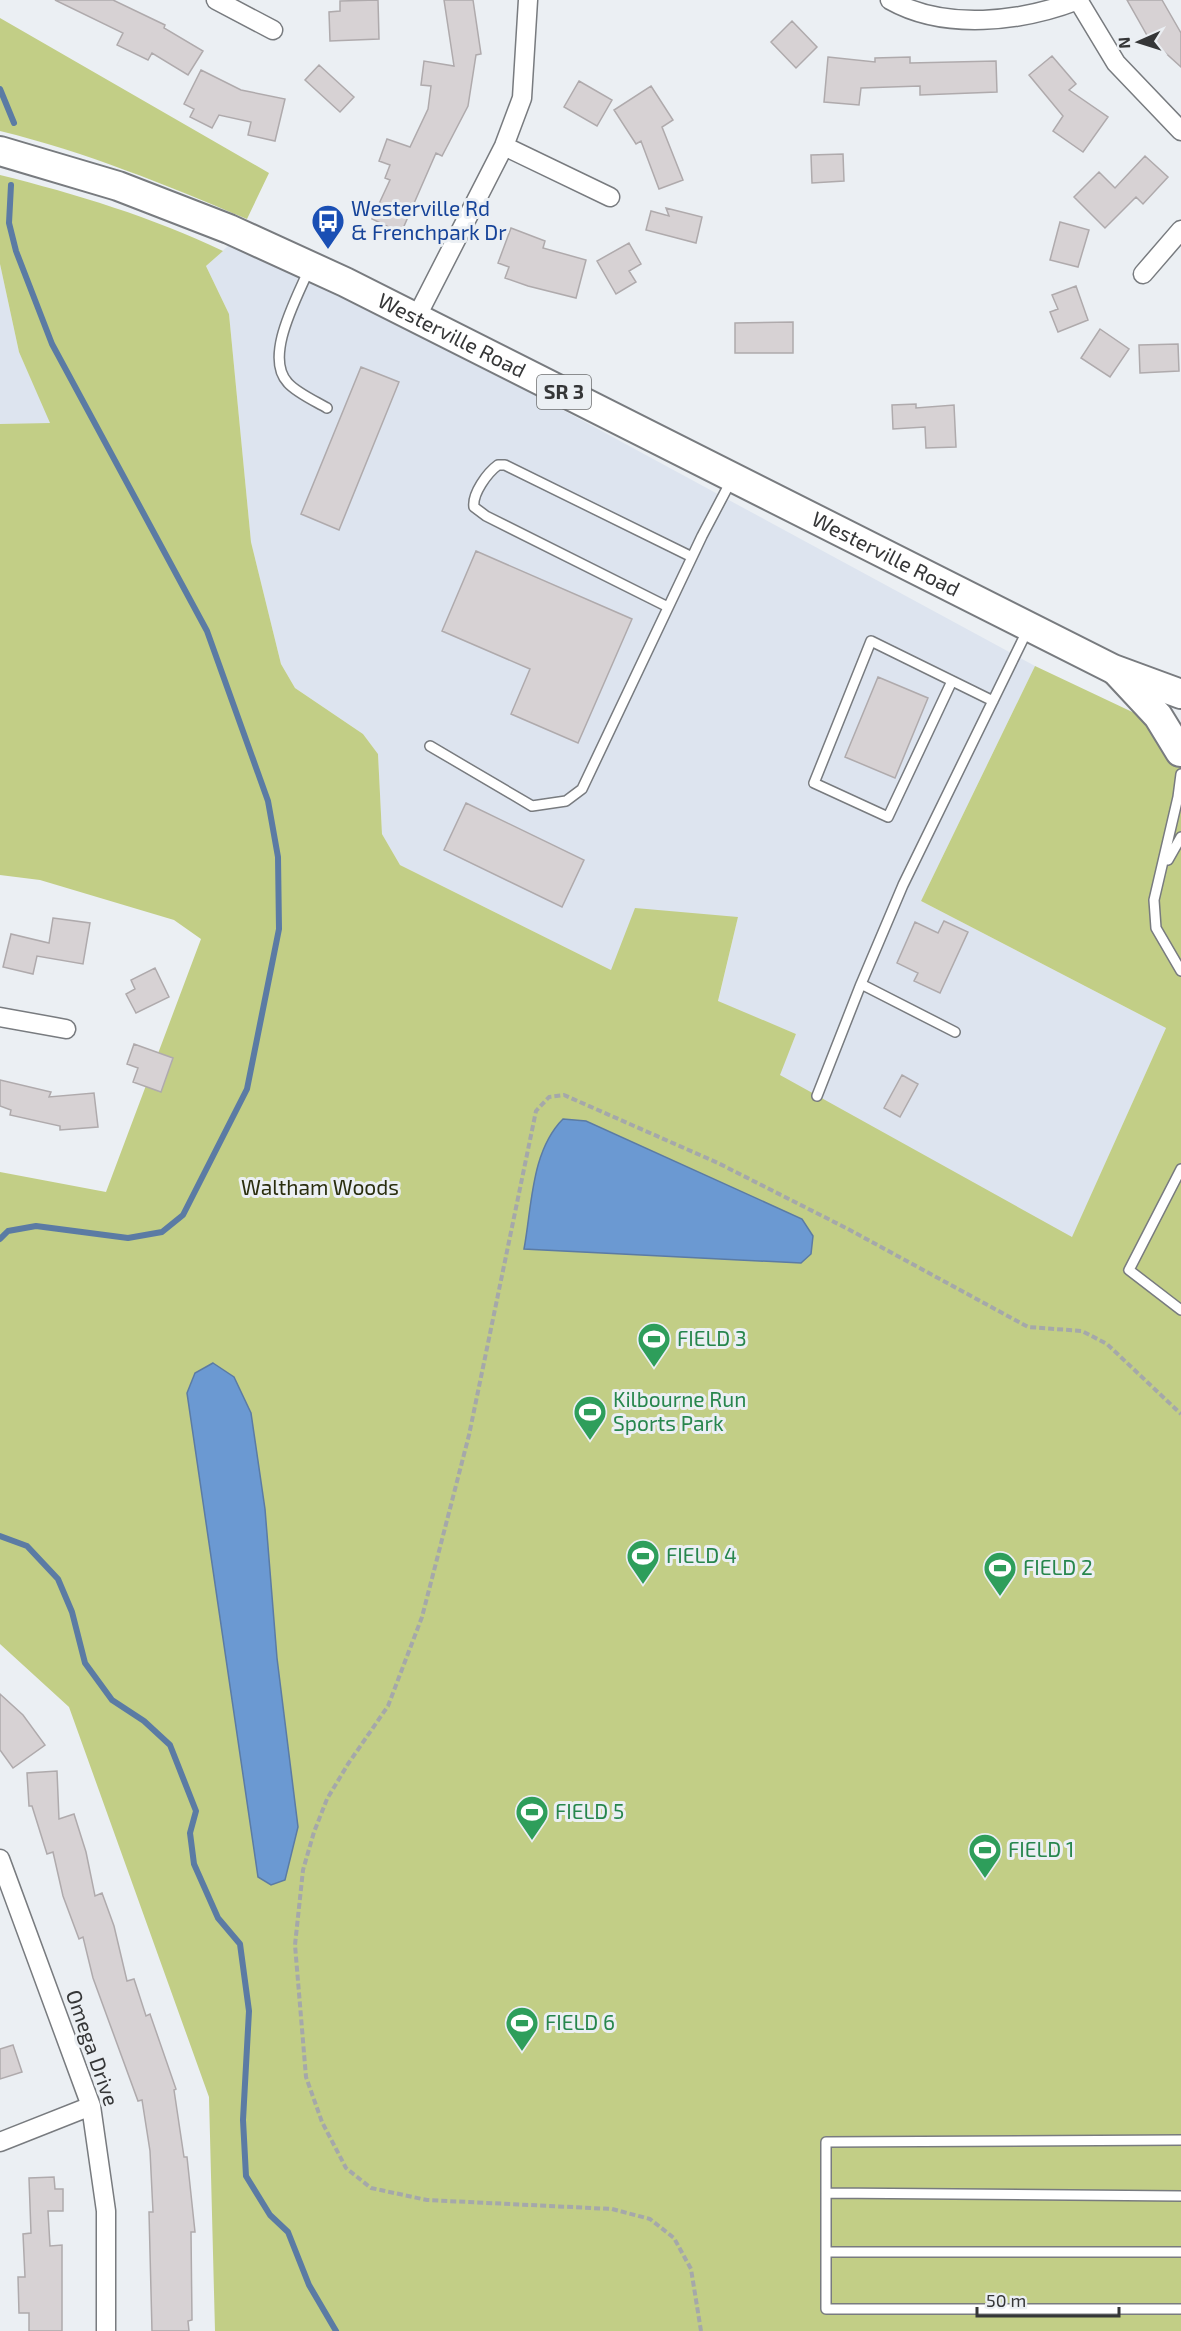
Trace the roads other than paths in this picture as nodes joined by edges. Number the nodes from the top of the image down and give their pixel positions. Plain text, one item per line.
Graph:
1 (216, 0) edge
2 (528, 0) edge
3 (890, 0) edge
4 (1078, 0) edge
5 (273, 30) dead end
6 (1181, 131) edge
7 (504, 146) junction
8 (0, 151) edge
9 (610, 197) dead end
10 (1181, 230) edge
11 (310, 266) junction
12 (1143, 274) dead end
13 (416, 318) junction
14 (327, 408) dead end
15 (733, 477) junction
16 (692, 557) junction
17 (668, 607) junction
18 (1029, 627) junction
19 (1113, 669) junction
20 (952, 681) junction
21 (1181, 694) edge
22 (993, 701) junction
23 (430, 746) dead end
24 (1181, 757) edge
25 (1181, 837) edge
26 (1162, 870) junction
27 (1181, 971) edge
28 (861, 984) junction
29 (0, 1017) edge
30 (66, 1029) dead end
31 (955, 1032) dead end
32 (817, 1096) dead end
33 (1181, 1169) edge
34 (1181, 1310) edge
35 (1, 1867) edge
36 (91, 2106) junction
37 (1181, 2140) edge
38 (0, 2142) edge
39 (826, 2193) junction
40 (1181, 2196) edge
41 (826, 2252) junction
42 (1181, 2252) edge
43 (1181, 2309) edge
44 (106, 2331) edge

1 - 5 street
2 - 7 street
3 - 4 street
4 - 6 street
7 - 9 street
7 - 13 street
8 - 11 main road, Westerville Road / SR 3
10 - 12 street
11 - 13 main road, Westerville Road / SR 3
11 - 14 lane
13 - 15 main road, Westerville Road / SR 3
15 - 16 lane
15 - 18 main road, Westerville Road / SR 3
16 - 17 lane
16 - 17 lane
17 - 23 lane
18 - 19 main road, Westerville Road / SR 3
18 - 22 lane
19 - 21 main road, Westerville Road / SR 3
19 - 24 main road, Westerville Road / SR 3
20 - 20 lane
20 - 22 lane
22 - 28 lane
24 - 26 lane
25 - 26 lane
26 - 27 lane
28 - 31 lane
28 - 32 lane
29 - 30 street
33 - 34 lane
35 - 36 street, Omega Drive
36 - 38 street
36 - 44 street, Omega Drive
37 - 39 lane
39 - 40 lane
39 - 41 lane
41 - 42 lane
41 - 43 lane

